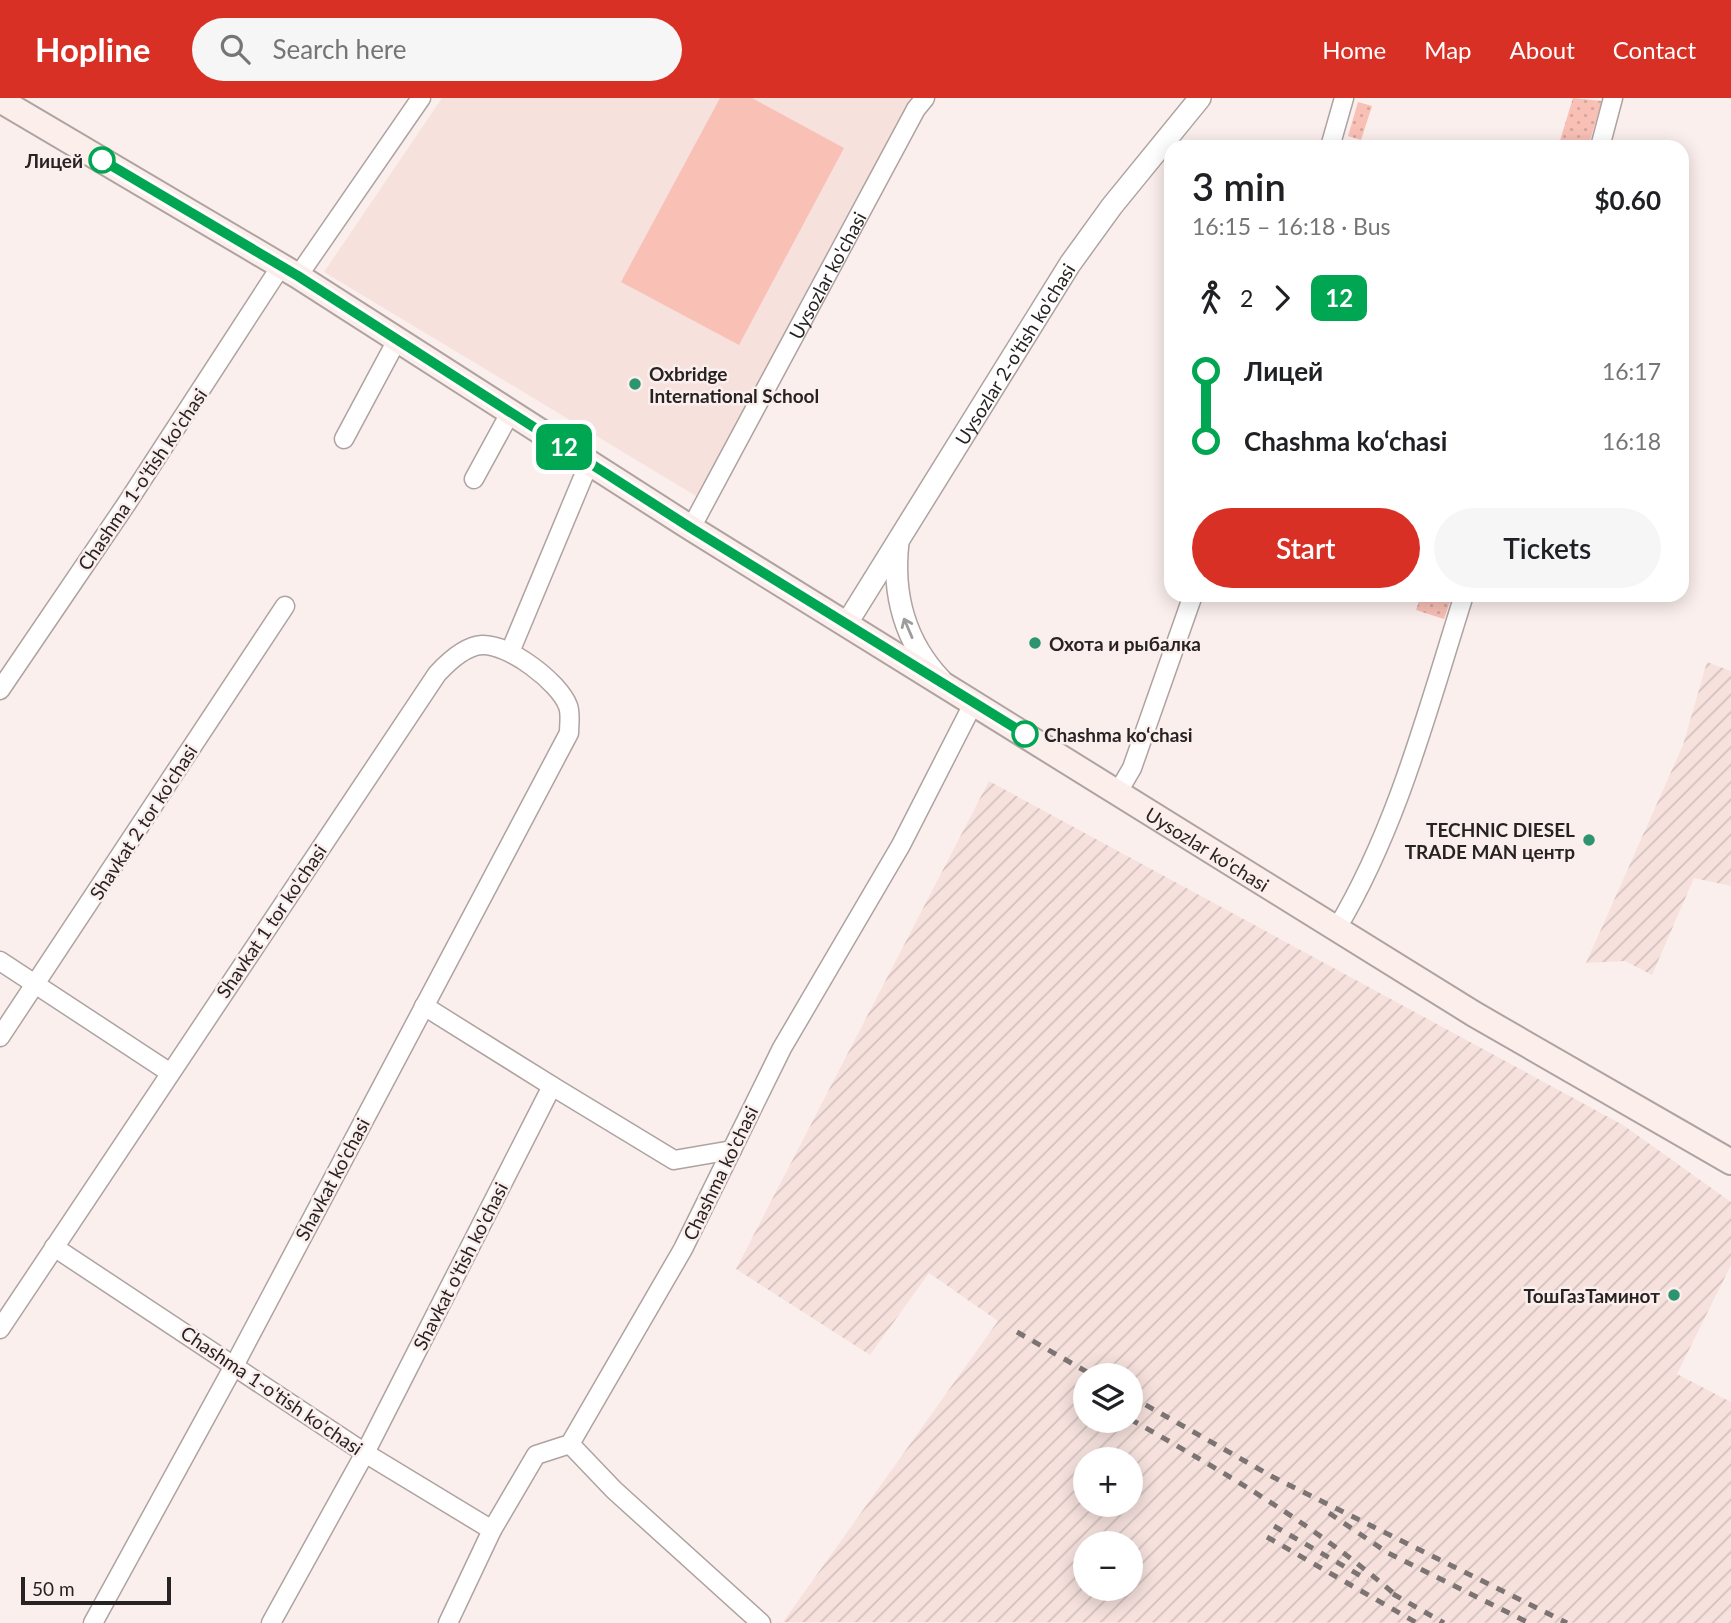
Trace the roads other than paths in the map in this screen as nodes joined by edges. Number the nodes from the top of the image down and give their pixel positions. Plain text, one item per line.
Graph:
1 (421, 98) edge
2 (925, 98) edge
3 (1200, 98) edge
4 (1344, 98) edge
5 (1613, 98) edge
6 (0, 100) edge
7 (1165, 140) edge
8 (1331, 140) edge
9 (1602, 140) edge
10 (1164, 142) edge
11 (289, 271) junction
12 (397, 340) junction
13 (510, 413) junction
14 (344, 439) dead end
15 (589, 463) junction
16 (474, 479) dead end
17 (691, 528) junction
18 (898, 540) junction
19 (1191, 602) edge
20 (1462, 602) edge
21 (285, 606) dead end
22 (846, 623) junction
23 (510, 652) junction
24 (945, 684) junction
25 (0, 690) edge
26 (974, 702) junction
27 (569, 733) joint
28 (1118, 792) junction
29 (1337, 928) junction
30 (0, 961) edge
31 (36, 984) junction
32 (424, 1006) junction
33 (0, 1037) edge
34 (169, 1072) junction
35 (552, 1086) junction
36 (732, 1150) junction
37 (1731, 1161) edge
38 (54, 1247) junction
39 (0, 1329) edge
40 (234, 1364) junction
41 (570, 1444) junction
42 (365, 1453) junction
43 (492, 1530) junction
44 (93, 1623) edge
45 (271, 1623) edge
46 (448, 1623) edge
47 (761, 1623) edge

1 - 11 street, Chashma 1-o'tish ko'chasi
2 - 17 street, Uysozlar ko'chasi
3 - 7 street, Uysozlar 2-o'tish ko'chasi
4 - 8 street
5 - 9 street
6 - 11 main road, Uysozlar ko'chasi
10 - 18 street, Uysozlar 2-o'tish ko'chasi
11 - 12 main road, Uysozlar ko'chasi
11 - 25 street, Chashma 1-o'tish ko'chasi
12 - 13 main road, Uysozlar ko'chasi
12 - 14 street
13 - 15 main road, Uysozlar ko'chasi
13 - 16 street
15 - 17 main road, Uysozlar ko'chasi
15 - 23 street
17 - 22 main road, Uysozlar ko'chasi
18 - 22 street, Uysozlar 2-o'tish ko'chasi
24 -> 18 street
19 - 28 street
20 - 29 street
21 - 31 street, Shavkat 2 tor ko'chasi
22 - 24 main road, Uysozlar ko'chasi
23 - 27 street, Shavkat 1 tor ko'chasi
23 - 34 street, Shavkat 1 tor ko'chasi
24 - 26 main road, Uysozlar ko'chasi
26 - 28 main road, Uysozlar ko'chasi
26 - 36 street, Chashma ko'chasi
27 - 32 street, Shavkat ko'chasi
28 - 29 main road, Uysozlar ko'chasi
29 - 37 main road, Uysozlar ko'chasi
30 - 31 street
31 - 33 street, Shavkat 2 tor ko'chasi
31 - 34 street
32 - 35 street
32 - 40 street, Shavkat ko'chasi
34 - 38 street, Shavkat 1 tor ko'chasi
35 - 36 street
35 - 42 street, Shavkat o'tish ko'chasi
36 - 41 street, Chashma ko'chasi
38 - 39 street, Shavkat 1 tor ko'chasi
38 - 40 street, Chashma 1-o'tish ko'chasi
40 - 42 street, Chashma 1-o'tish ko'chasi
40 - 44 street, Shavkat ko'chasi
41 - 43 street
41 - 47 street
42 - 43 street, Chashma 1-o'tish ko'chasi
42 - 45 street, Shavkat o'tish ko'chasi
43 - 46 street

